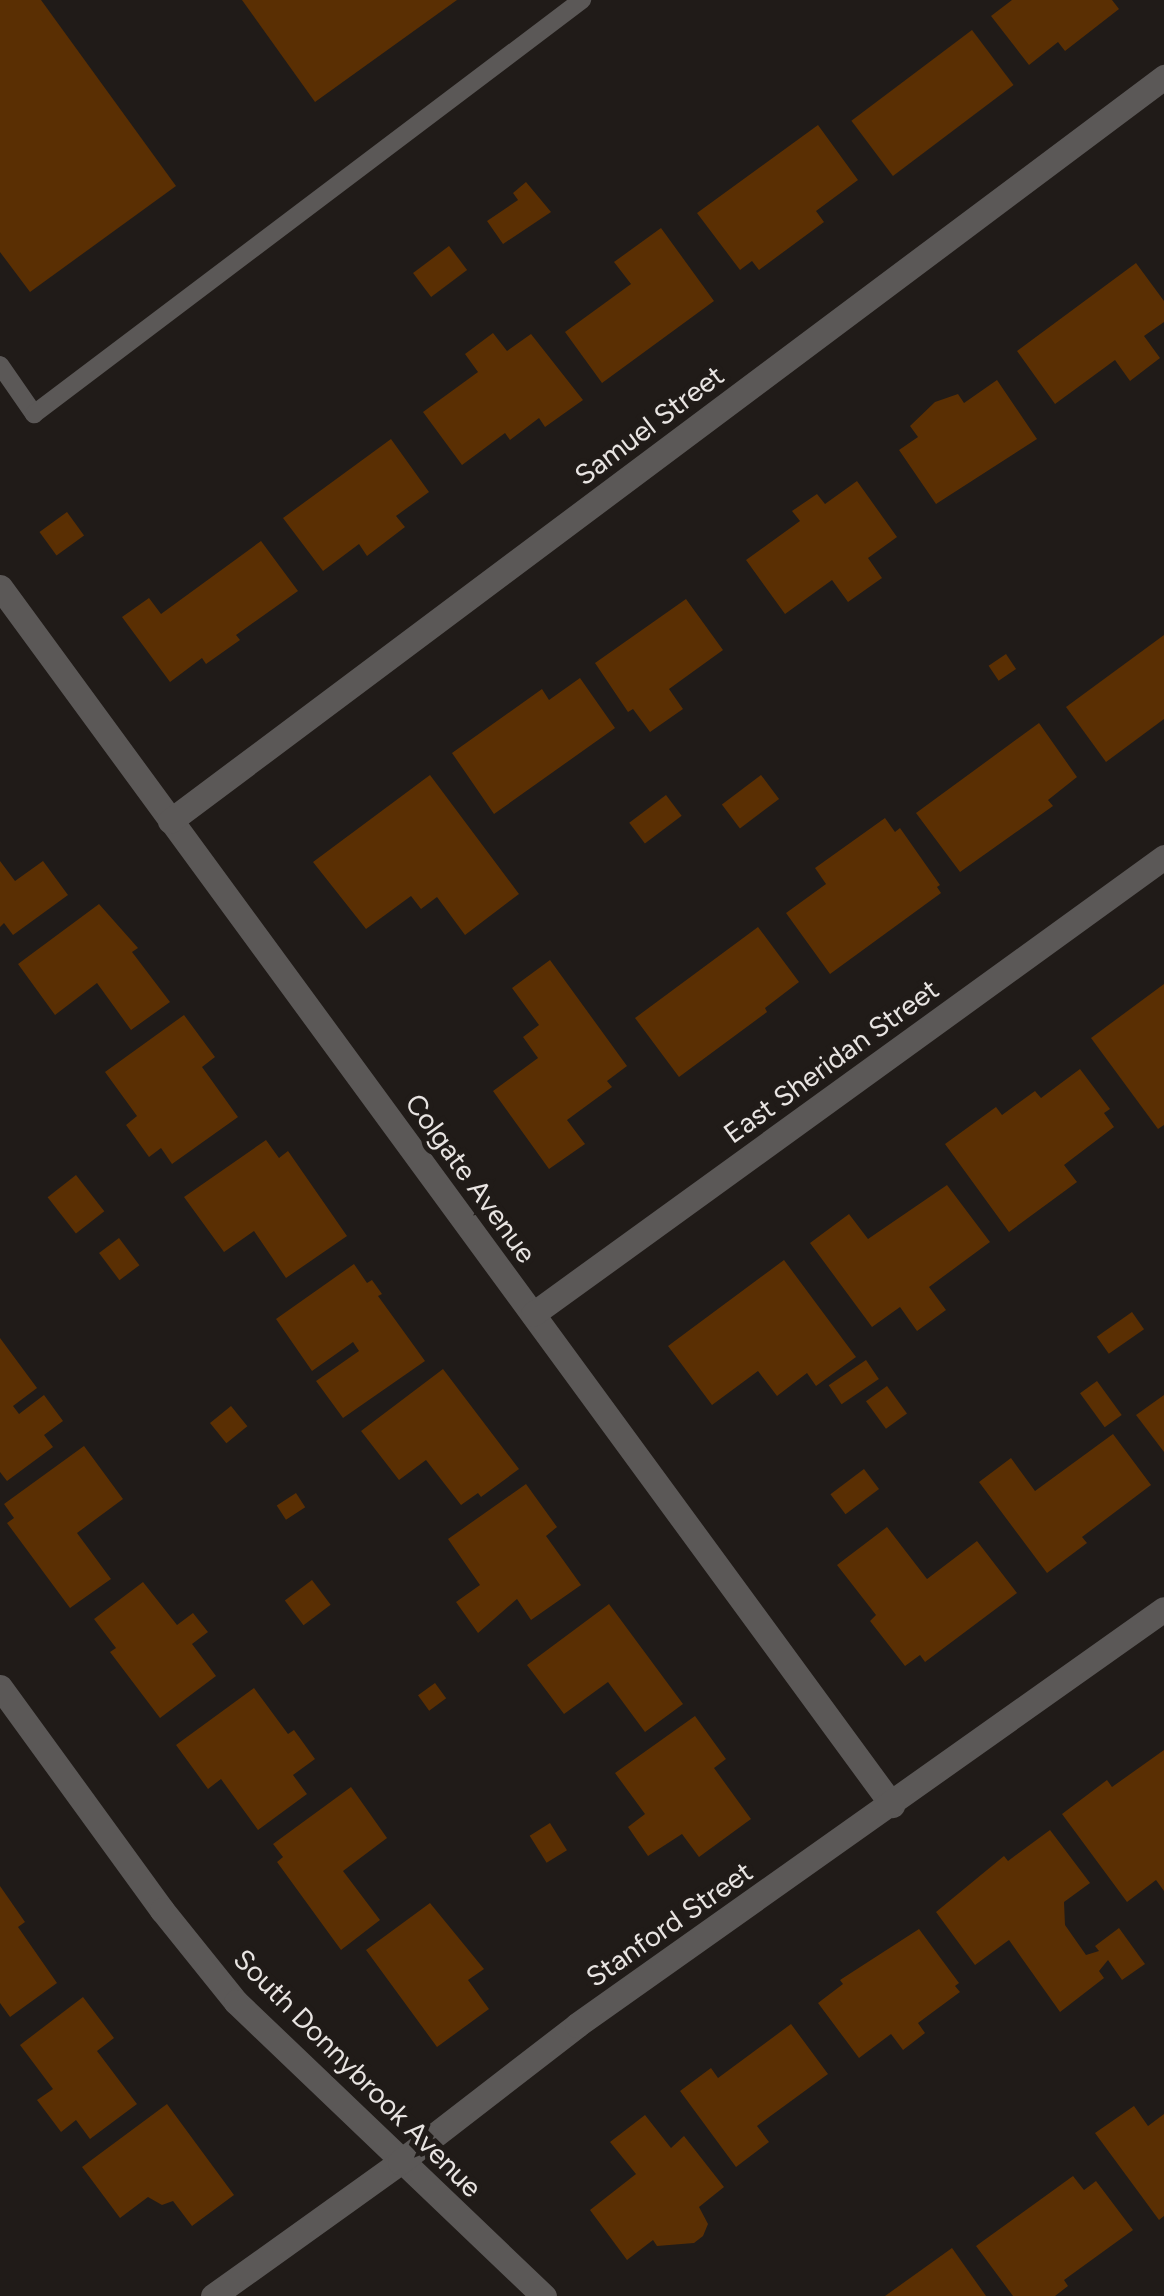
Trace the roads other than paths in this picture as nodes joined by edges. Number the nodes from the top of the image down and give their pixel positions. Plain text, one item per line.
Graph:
1 (582, 0) edge
2 (1164, 77) edge
3 (0, 365) edge
4 (0, 587) edge
5 (170, 821) junction
6 (1164, 856) edge
7 (534, 1314) junction
8 (1164, 1609) edge
9 (0, 1687) edge
10 (892, 1806) junction
11 (400, 2162) junction
12 (213, 2296) edge
13 (544, 2296) edge

1 - 3 lane
2 - 5 street, Samuel Street
4 - 5 street, Colgate Avenue
5 - 7 street, Colgate Avenue
6 - 7 street, East Sheridan Street
7 - 10 street, Colgate Avenue
8 - 10 street, Stanford Street
9 - 11 street, South Donnybrook Avenue
10 - 11 street, Stanford Street
11 - 12 street, Stanford Street
11 - 13 street, South Donnybrook Avenue

